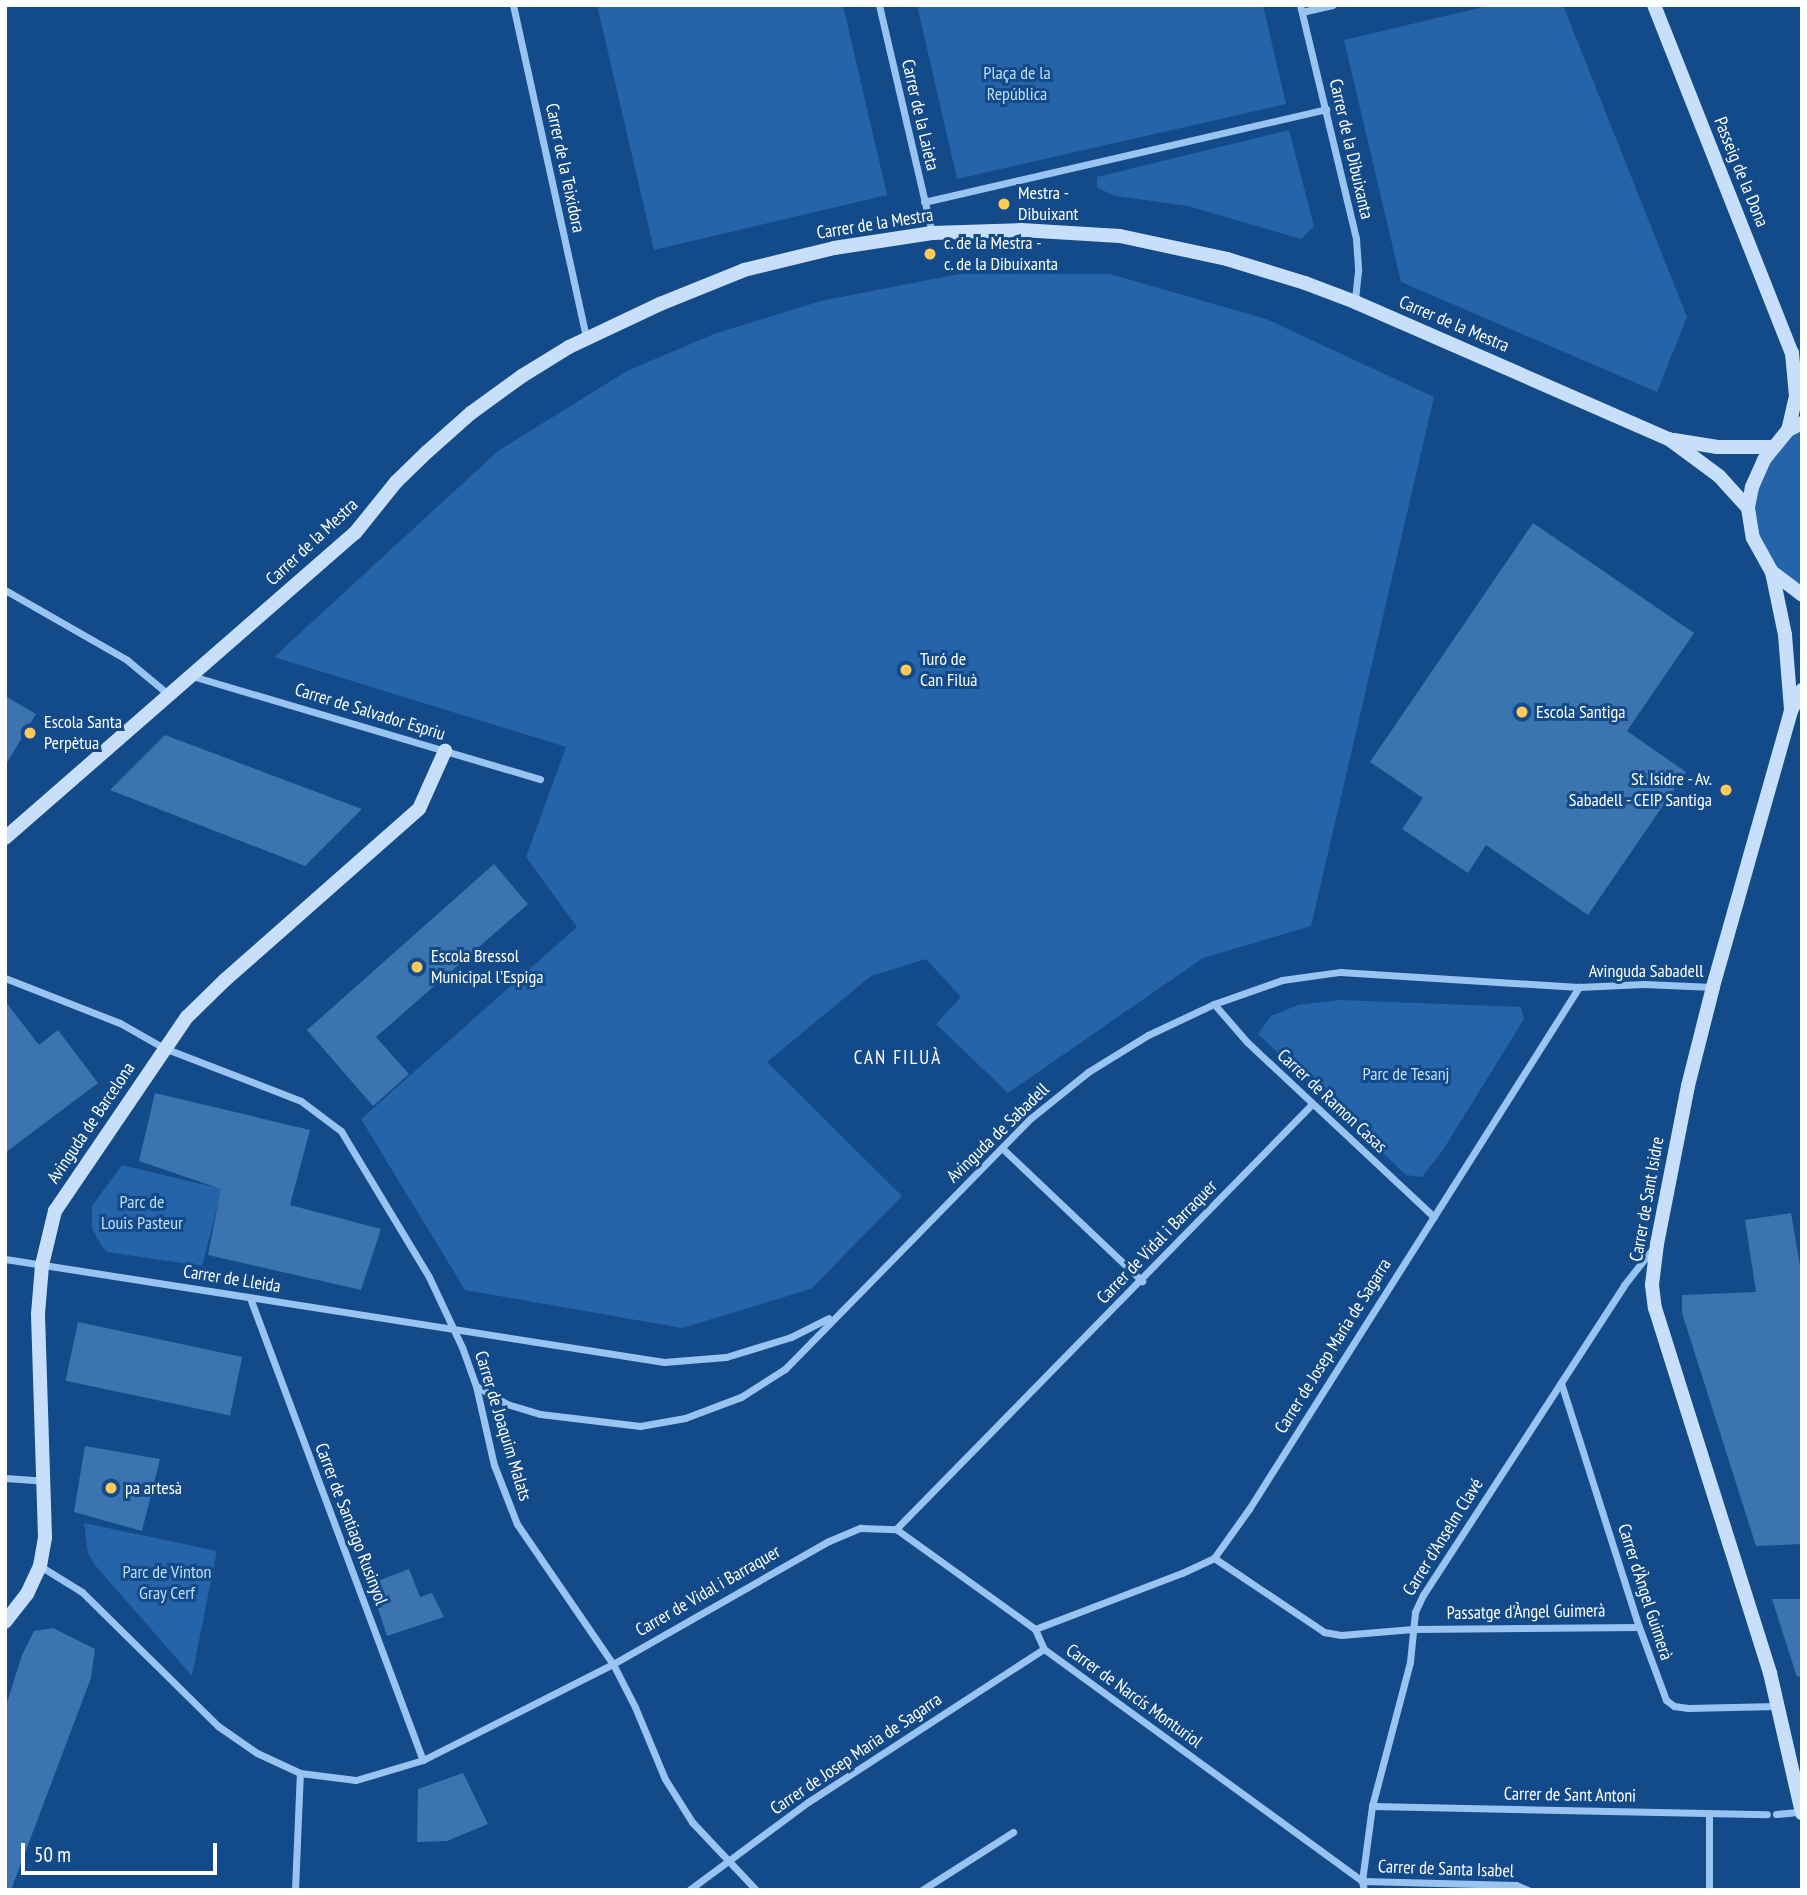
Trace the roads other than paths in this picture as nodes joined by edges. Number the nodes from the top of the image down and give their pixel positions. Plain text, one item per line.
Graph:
1 (513, 5) edge
2 (879, 5) edge
3 (1332, 5) edge
4 (1654, 5) edge
5 (1301, 9) edge
6 (1326, 109) junction
7 (924, 202) junction
8 (932, 233) junction
9 (1354, 302) junction
10 (586, 338) junction
11 (1797, 359) edge
12 (1802, 423) edge
13 (1788, 430) junction
14 (1670, 439) junction
15 (1773, 447) junction
16 (1748, 508) junction
17 (1772, 572) junction
18 (5, 590) edge
19 (1802, 594) edge
20 (191, 676) junction
21 (1802, 690) edge
22 (168, 694) junction
23 (1791, 711) junction
24 (445, 751) junction
25 (540, 779) dead end
26 (5, 838) edge
27 (5, 978) edge
28 (1579, 987) junction
29 (1713, 987) junction
30 (1214, 1004) junction
31 (164, 1048) junction
32 (1311, 1105) junction
33 (1003, 1149) junction
34 (1434, 1217) junction
35 (1657, 1244) junction
36 (5, 1259) edge
37 (42, 1265) junction
38 (1142, 1281) junction
39 (250, 1298) junction
40 (835, 1315) junction
41 (454, 1330) junction
42 (1561, 1383) junction
43 (476, 1385) junction
44 (5, 1478) edge
45 (45, 1481) junction
46 (896, 1529) junction
47 (1214, 1558) junction
48 (40, 1566) junction
49 (5, 1622) edge
50 (1639, 1626) junction
51 (1035, 1629) junction
52 (1413, 1629) junction
53 (1044, 1649) junction
54 (613, 1664) junction
55 (1778, 1706) junction
56 (423, 1760) junction
57 (300, 1773) junction
58 (1372, 1806) junction
59 (1802, 1812) edge
60 (1709, 1814) junction
61 (1767, 1814) dead end
62 (1776, 1814) dead end
63 (1013, 1832) dead end
64 (729, 1861) junction
65 (1363, 1886) edge
66 (295, 1890) edge
67 (689, 1890) edge
68 (756, 1890) edge
69 (922, 1890) edge
70 (1528, 1890) edge
71 (1709, 1890) edge

1 - 10 street, Carrer de la Teixidora
2 - 7 street, Carrer de la Laieta
3 - 5 street
4 - 11 main road, Passeig de la Dona
5 - 6 street, Carrer de la Dibuixanta
6 - 7 street
6 - 9 street, Carrer de la Dibuixanta
7 - 8 street, Carrer de la Laieta
8 - 9 main road, Carrer de la Mestra
8 - 10 main road, Carrer de la Mestra
9 - 14 main road, Carrer de la Mestra
10 - 20 main road, Carrer de la Mestra
11 - 13 main road, Passeig de la Dona
12 - 13 main road
13 - 15 main road
14 - 15 main road, Carrer de la Mestra
14 - 16 main road, Carrer de la Mestra
15 - 16 main road
16 - 17 main road
17 - 19 main road
17 - 23 main road, Carrer de Sant Isidre
18 - 22 street
20 - 22 main road, Carrer de la Mestra
20 - 24 street, Carrer de Salvador Espriu
21 - 23 main road, Carrer de Sant Isidre
22 - 26 main road, Carrer de la Mestra
23 - 29 main road, Carrer de Sant Isidre
24 - 25 street, Carrer de Salvador Espriu
24 - 31 main road, Avinguda de Barcelona
27 - 31 street, Carrer de Joaquim Malats
28 - 29 street, Avinguda Sabadell
28 - 30 street, Avinguda de Sabadell
28 - 34 street, Carrer de Josep Maria de Sagarra
29 - 35 main road, Carrer de Sant Isidre
30 - 32 street, Carrer de Ramon Casas
30 - 33 street, Avinguda de Sabadell
31 - 37 main road, Avinguda de Barcelona
31 - 41 street, Carrer de Joaquim Malats
32 - 34 street, Carrer de Ramon Casas
32 - 38 street, Carrer de Vidal i Barraquer
33 - 38 street
33 - 40 street, Avinguda de Sabadell
34 - 47 street, Carrer de Josep Maria de Sagarra
35 - 42 street, Carrer d'Anselm Clavé
35 - 55 main road, Carrer de Sant Isidre
36 - 37 street, Carrer de Lleida
37 - 39 street, Carrer de Lleida
37 - 45 main road, Avinguda de Barcelona
38 - 46 street, Carrer de Vidal i Barraquer
39 - 41 street, Carrer de Lleida
39 - 56 street, Carrer de Santiago Rusinyol
40 - 41 street, Avinguda de Sabadell
40 - 43 street, Avinguda de Sabadell
41 - 43 street, Carrer de Joaquim Malats
42 - 50 street, Carrer d'Àngel Guimerà
42 - 52 street, Carrer d'Anselm Clavé
43 - 54 street, Carrer de Joaquim Malats
44 - 45 street
45 - 48 main road, Avinguda de Barcelona
46 - 51 street
46 - 54 street, Carrer de Vidal i Barraquer
47 - 51 street, Carrer de Josep Maria de Sagarra
47 - 52 street, Passatge d'Àngel Guimerà
48 - 49 main road, Avinguda de Barcelona
48 - 57 street, Carrer de Vidal i Barraquer
50 - 52 street, Passatge d'Àngel Guimerà
50 - 55 street, Carrer d'Àngel Guimerà
51 - 53 street, Carrer de Narcís Monturiol
52 - 58 street, Carrer d'Anselm Clavé
53 - 64 street, Carrer de Josep Maria de Sagarra
53 - 65 street, Carrer de Narcís Monturiol
54 - 56 street, Carrer de Vidal i Barraquer
54 - 64 street, Carrer de Joaquim Malats
55 - 59 main road, Carrer de Sant Isidre
56 - 57 street, Carrer de Vidal i Barraquer
57 - 66 street
58 - 60 street, Carrer de Sant Antoni
58 - 65 street, Carrer d'Anselm Clavé
59 - 62 street
60 - 61 street, Carrer de Sant Antoni
60 - 71 street
63 - 69 street
64 - 67 street, Carrer de Josep Maria de Sagarra
64 - 68 street, Carrer de Joaquim Malats
65 - 70 street, Carrer de Santa Isabel

